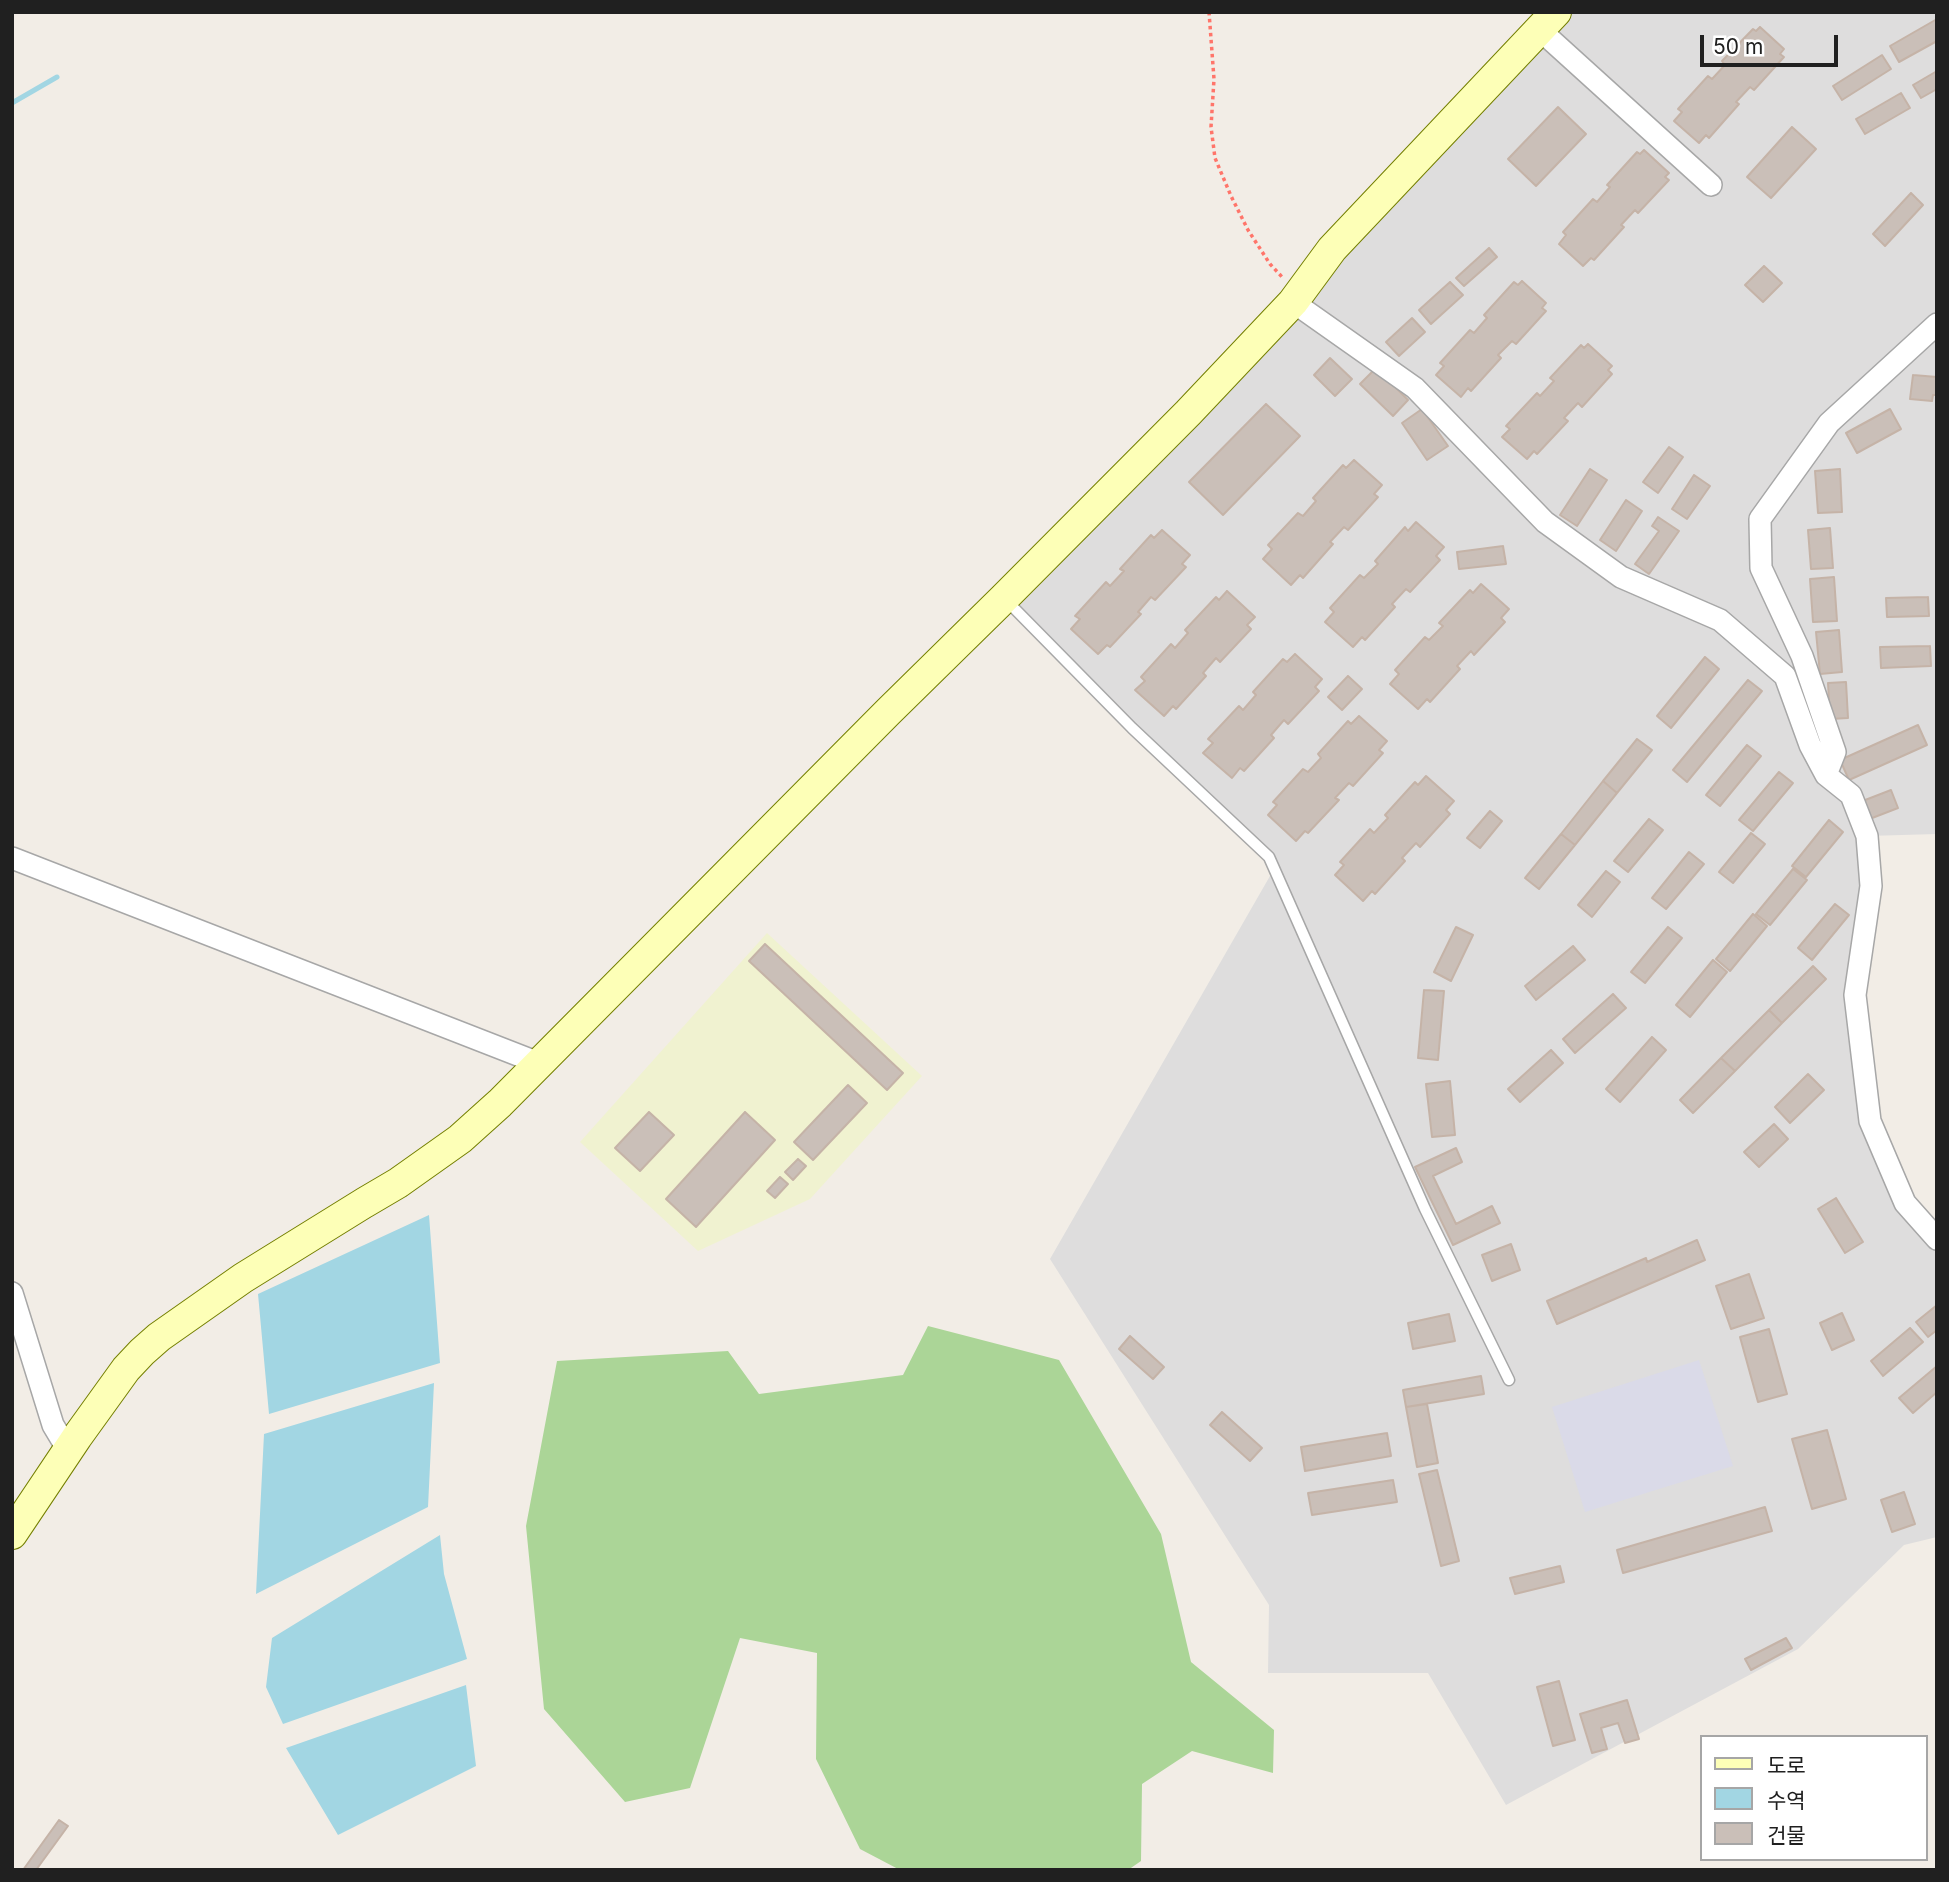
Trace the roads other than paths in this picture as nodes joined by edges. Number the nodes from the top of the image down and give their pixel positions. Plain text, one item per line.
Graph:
1 (1548, 21) edge
2 (1711, 185) dead end
3 (1297, 297) junction
4 (1937, 324) edge
5 (1004, 598) junction
6 (1826, 775) junction
7 (12, 858) edge
8 (541, 1064) junction
9 (1937, 1239) edge
10 (12, 1293) edge
11 (1509, 1380) dead end
12 (68, 1450) junction
13 (12, 1534) edge

1 - 2 street
1 - 3 street
3 - 5 street
3 - 6 street
4 - 6 street
5 - 8 street
5 - 11 lane
6 - 9 street
7 - 8 street
8 - 12 street
10 - 12 street
12 - 13 street

